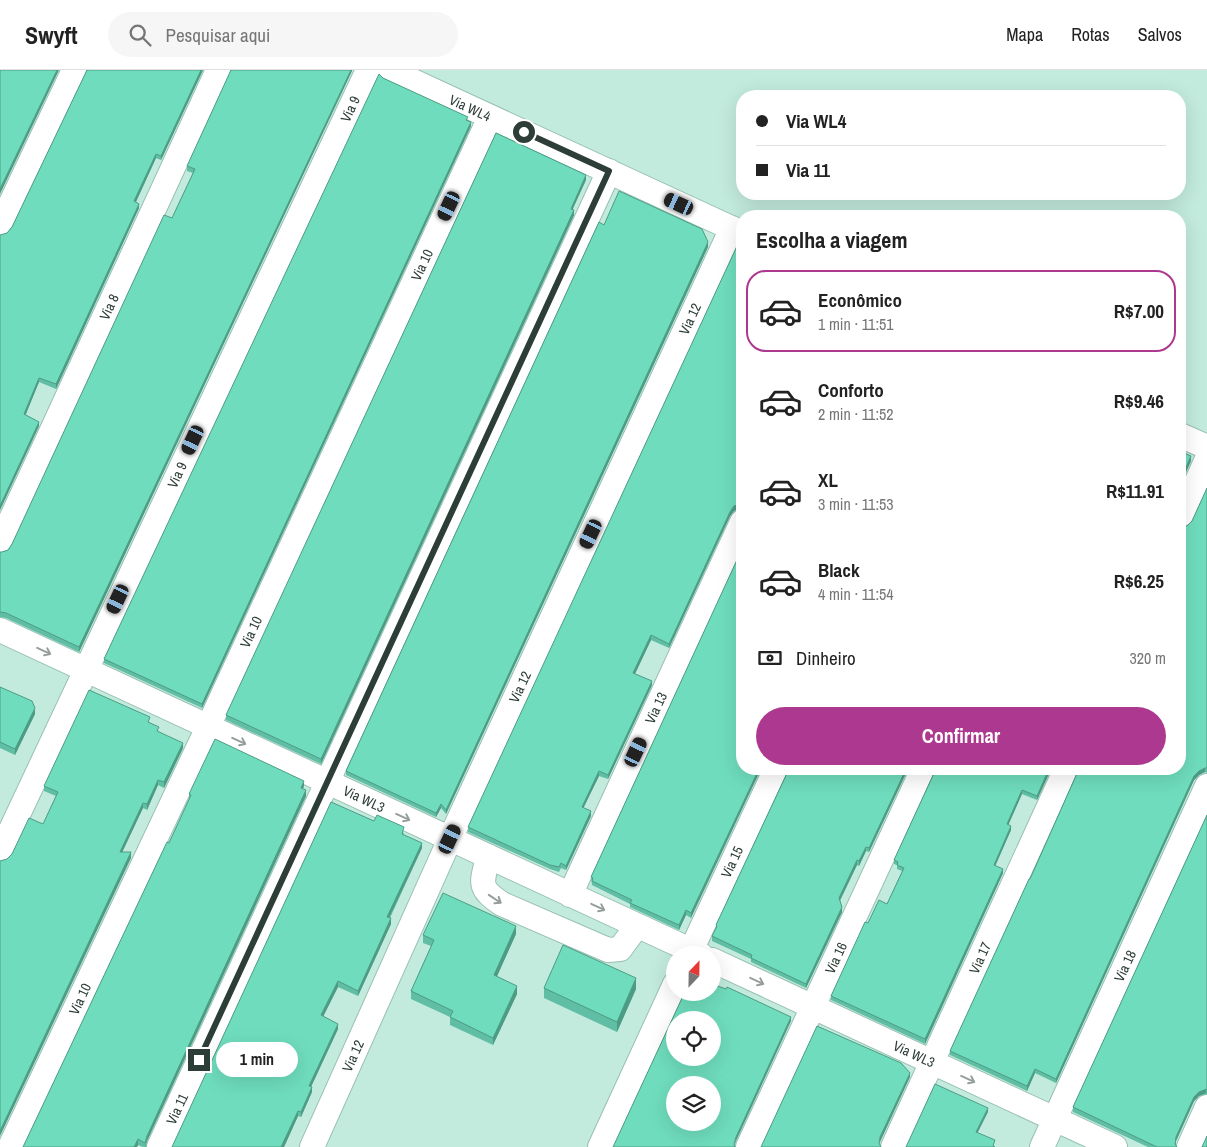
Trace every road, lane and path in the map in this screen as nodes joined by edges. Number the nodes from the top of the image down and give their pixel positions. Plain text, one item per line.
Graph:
1 (74, 70) edge
2 (218, 70) edge
3 (368, 70) edge
4 (389, 70) edge
5 (490, 117) junction
6 (609, 171) junction
7 (0, 226) edge
8 (736, 231) edge
9 (736, 233) edge
10 (1186, 438) edge
11 (1207, 447) edge
12 (1207, 459) edge
13 (1186, 506) edge
14 (736, 535) edge
15 (0, 543) edge
16 (0, 630) edge
17 (85, 670) junction
18 (208, 727) junction
19 (773, 775) edge
20 (920, 775) edge
21 (1063, 775) edge
22 (328, 782) junction
23 (1207, 786) edge
24 (450, 839) junction
25 (0, 853) edge
26 (488, 856) junction
27 (570, 895) junction
28 (637, 926) junction
29 (678, 946) edge
30 (696, 946) edge
31 (721, 964) edge
32 (667, 1001) edge
33 (813, 1007) junction
34 (933, 1062) junction
35 (1207, 1107) edge
36 (1055, 1119) junction
37 (10, 1147) edge
38 (159, 1147) edge
39 (312, 1147) edge
40 (600, 1147) edge
41 (748, 1147) edge
42 (893, 1147) edge
43 (1042, 1147) edge
44 (1115, 1147) edge
45 (1189, 1147) edge

1 - 7 street
2 - 15 street, Via 8
3 - 17 street, Via 9
4 - 5 street, Via WL4
5 - 6 street, Via WL4
5 - 18 street, Via 10
6 - 8 street, Via WL4
6 - 22 street, Via 11
9 - 24 street, Via 12
10 - 11 street
12 - 13 street
14 - 27 street, Via 13
16 -> 17 street, Via WL3
17 - 18 street, Via WL3
17 - 25 street, Via 9
18 -> 22 street, Via WL3
18 - 37 street, Via 10
19 - 30 street, Via 15
20 - 33 street, Via 16
21 - 34 street, Via 17
22 -> 24 street, Via WL3
22 - 38 street, Via 11
23 - 36 street, Via 18
24 - 26 street, Via WL3
24 - 39 street, Via 12
26 - 27 street, Via WL3
26 -> 28 street
27 -> 28 street, Via WL3
28 - 29 street, Via WL3
31 -> 33 street, Via WL3
32 - 40 street
33 - 34 street, Via WL3
33 - 41 street, Via 16
34 -> 36 street, Via WL3
34 - 42 street, Via 17
35 - 45 street
36 - 43 street, Via 18
36 - 44 street, Via WL3

